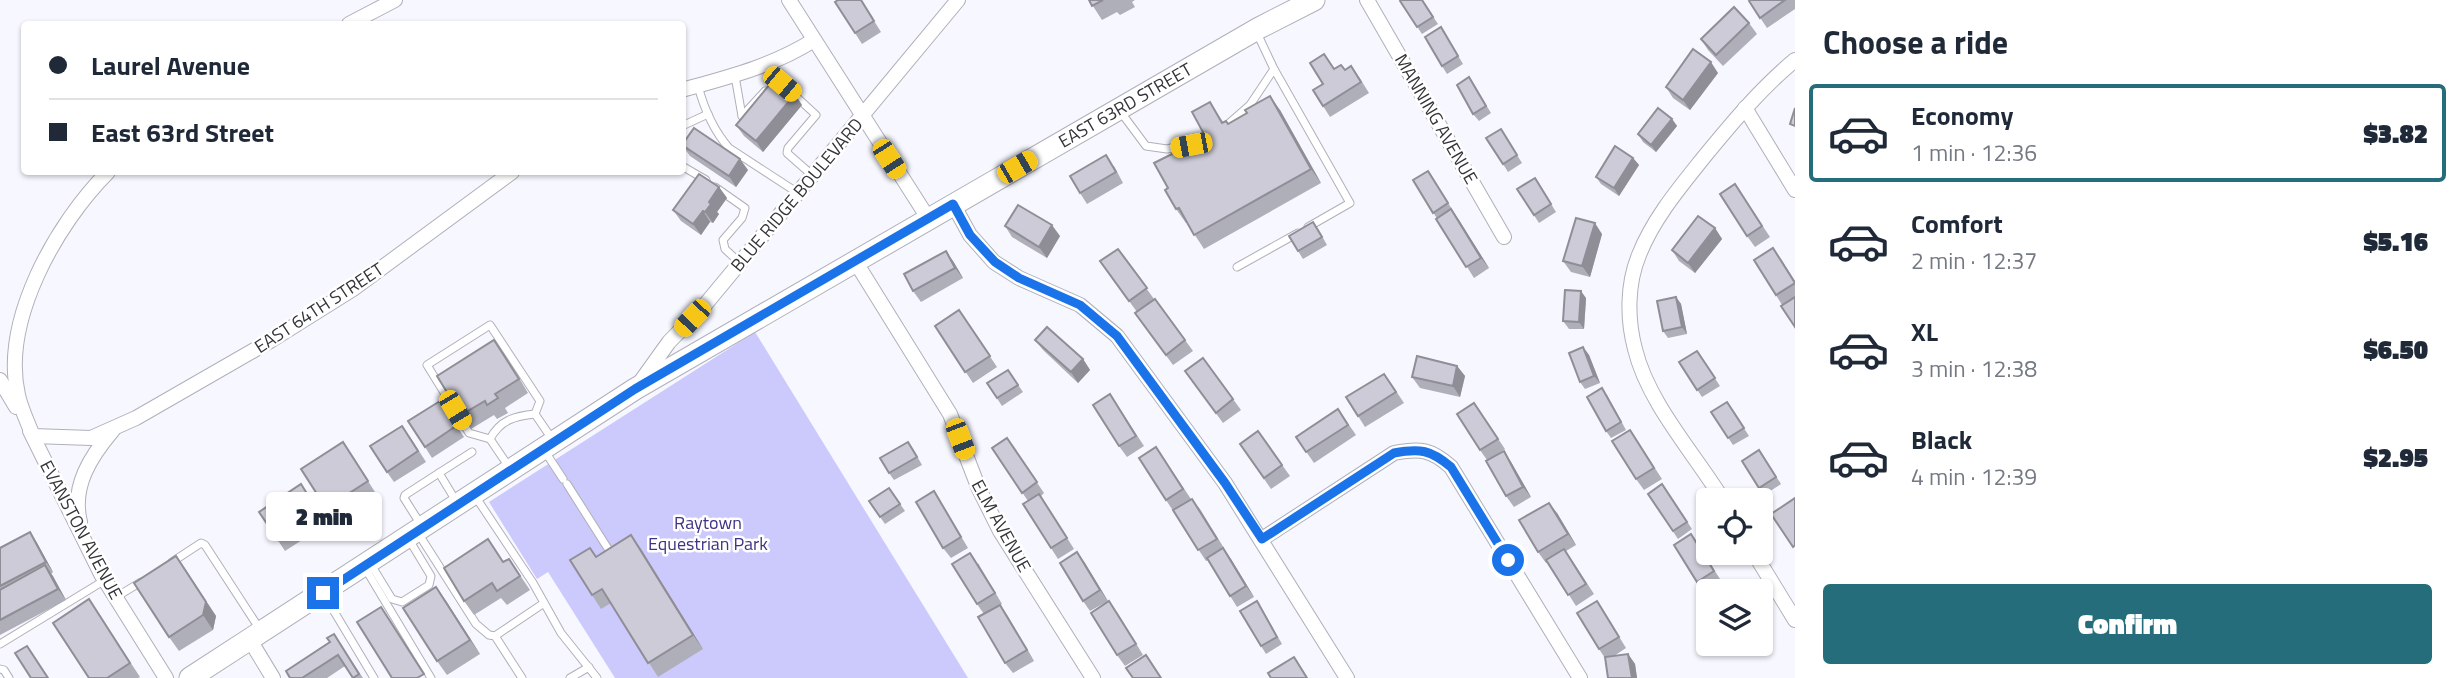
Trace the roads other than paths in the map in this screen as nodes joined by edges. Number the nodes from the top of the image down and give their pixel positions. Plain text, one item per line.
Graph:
1 (395, 0) edge
2 (789, 0) edge
3 (958, 0) edge
4 (1314, 0) edge
5 (1367, 0) edge
6 (355, 21) edge
7 (1256, 30) junction
8 (814, 40) junction
9 (1795, 60) edge
10 (1274, 69) junction
11 (735, 76) junction
12 (698, 86) junction
13 (686, 89) edge
14 (1745, 108) junction
15 (1119, 109) junction
16 (708, 114) junction
17 (862, 116) junction
18 (686, 124) edge
19 (1226, 127) edge
20 (1208, 137) edge
21 (686, 169) edge
22 (105, 175) edge
23 (508, 175) edge
24 (813, 175) junction
25 (1795, 190) edge
26 (798, 193) junction
27 (953, 204) junction
28 (928, 218) junction
29 (1504, 237) dead end
30 (855, 261) junction
31 (740, 263) junction
32 (1237, 267) dead end
33 (0, 380) edge
34 (635, 389) junction
35 (535, 414) junction
36 (115, 427) junction
37 (33, 436) junction
38 (491, 439) junction
39 (549, 446) junction
40 (472, 452) dead end
41 (512, 470) junction
42 (439, 473) junction
43 (1715, 488) edge
44 (466, 500) junction
45 (416, 532) junction
46 (1262, 539) junction
47 (85, 540) junction
48 (613, 557) edge
49 (366, 564) junction
50 (1761, 565) edge
51 (160, 569) edge
52 (150, 576) edge
53 (105, 580) junction
54 (323, 593) junction
55 (116, 597) junction
56 (544, 603) junction
57 (1795, 620) edge
58 (256, 636) junction
59 (495, 636) junction
60 (0, 644) edge
61 (589, 667) junction
62 (0, 670) edge
63 (9, 678) edge
64 (166, 678) edge
65 (190, 678) edge
66 (274, 678) edge
67 (374, 678) edge
68 (431, 678) edge
69 (522, 678) edge
70 (570, 678) edge
71 (597, 678) edge
72 (1093, 678) edge
73 (1347, 678) edge
74 (1580, 678) edge

1 - 6 street
2 - 8 street
3 - 17 street, BLUE RIDGE BOULEVARD
4 - 7 main road, EAST 63RD STREET
5 - 29 street, MANNING AVENUE
7 - 10 lane
7 - 15 main road, EAST 63RD STREET
8 - 11 street
8 - 17 street
9 - 14 street
10 - 19 lane
10 - 32 lane
11 - 12 street
11 - 24 lane
12 - 13 street
12 - 16 lane
14 - 25 street
14 - 43 street
15 - 20 lane
15 - 27 main road, EAST 63RD STREET
16 - 18 lane
16 - 26 lane
17 - 24 street, BLUE RIDGE BOULEVARD
17 - 28 street
21 - 31 lane
22 - 37 street
23 - 36 street, EAST 64TH STREET
24 - 26 street, BLUE RIDGE BOULEVARD
26 - 31 street, BLUE RIDGE BOULEVARD
27 - 28 main road, EAST 63RD STREET
27 - 46 street
28 - 30 main road, EAST 63RD STREET
30 - 34 main road, EAST 63RD STREET
30 - 72 street, ELM AVENUE
31 - 34 street, BLUE RIDGE BOULEVARD
33 - 37 street, EVANSTON AVENUE
34 - 39 main road, EAST 63RD STREET
35 - 38 lane
35 - 38 lane
35 - 39 lane
36 - 37 street, EAST 64TH STREET
36 - 47 street, EAST 64TH STREET
37 - 47 street, EVANSTON AVENUE
38 - 41 lane
39 - 41 main road, EAST 63RD STREET
39 - 48 lane
40 - 42 lane
41 - 44 main road, EAST 63RD STREET
42 - 44 lane
42 - 45 lane
44 - 45 main road, EAST 63RD STREET
44 - 56 lane
45 - 49 main road, EAST 63RD STREET
45 - 49 lane
45 - 59 lane
46 - 73 street
46 - 74 street
47 - 53 street, EVANSTON AVENUE
49 - 54 main road, EAST 63RD STREET
49 - 68 lane
50 - 57 street
51 - 58 lane
52 - 55 lane
53 - 55 street, EVANSTON AVENUE
53 - 60 lane
54 - 58 main road, EAST 63RD STREET
54 - 67 lane
55 - 64 street, EVANSTON AVENUE
56 - 59 lane
56 - 61 lane
58 - 65 main road, EAST 63RD STREET
58 - 66 street
59 - 69 lane
61 - 70 lane
61 - 71 lane
62 - 63 lane

